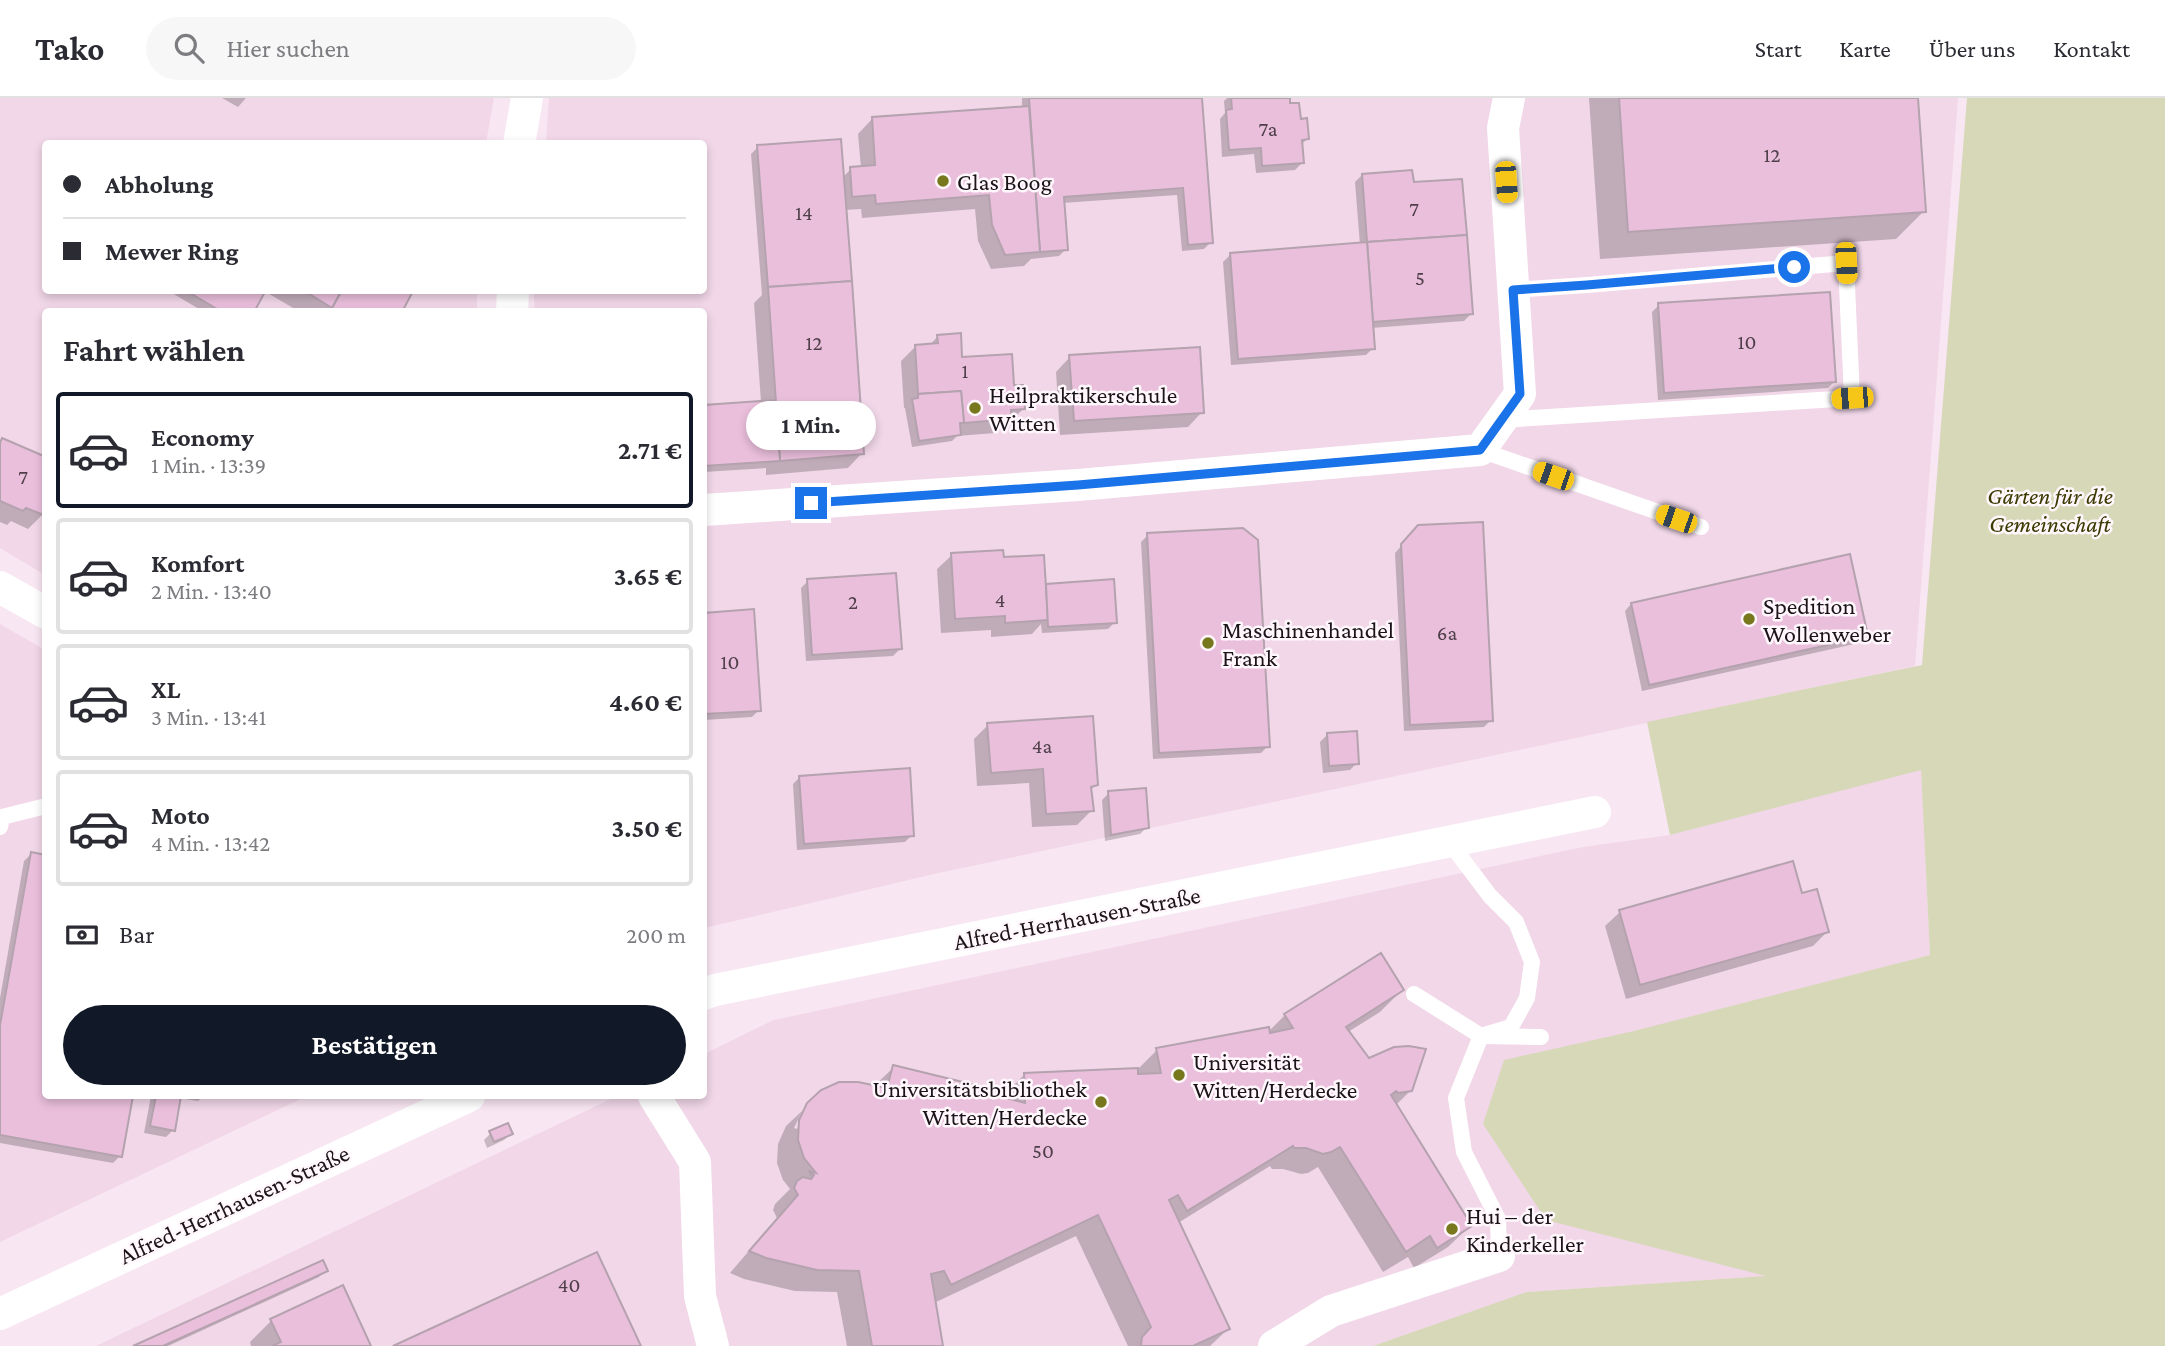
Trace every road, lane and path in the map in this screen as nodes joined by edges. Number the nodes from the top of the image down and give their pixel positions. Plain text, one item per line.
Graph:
1 (527, 98) edge
2 (1509, 98) edge
3 (520, 140) edge
4 (1513, 290) junction
5 (1501, 420) junction
6 (1480, 450) junction
7 (707, 510) edge
8 (1701, 527) dead end
9 (0, 587) edge
10 (42, 611) edge
11 (42, 807) edge
12 (1595, 812) dead end
13 (0, 827) edge
14 (1450, 843) junction
15 (707, 993) edge
16 (1414, 994) dead end
17 (1481, 1036) junction
18 (1541, 1037) dead end
19 (462, 1099) edge
20 (656, 1099) edge
21 (1499, 1256) joint
22 (0, 1314) edge
23 (713, 1346) edge
24 (1274, 1346) edge

1 - 3 street
2 - 4 street
4 - 5 street
4 - 5 lane
5 - 6 street
6 - 7 street
6 - 8 lane
9 - 10 street
11 - 13 lane
12 - 14 street, Alfred-Herrhausen-Straße
14 - 15 street, Alfred-Herrhausen-Straße
14 - 17 lane
16 - 17 lane
17 - 18 lane
17 - 21 lane
19 - 22 street, Alfred-Herrhausen-Straße
20 - 23 street
21 - 24 street

